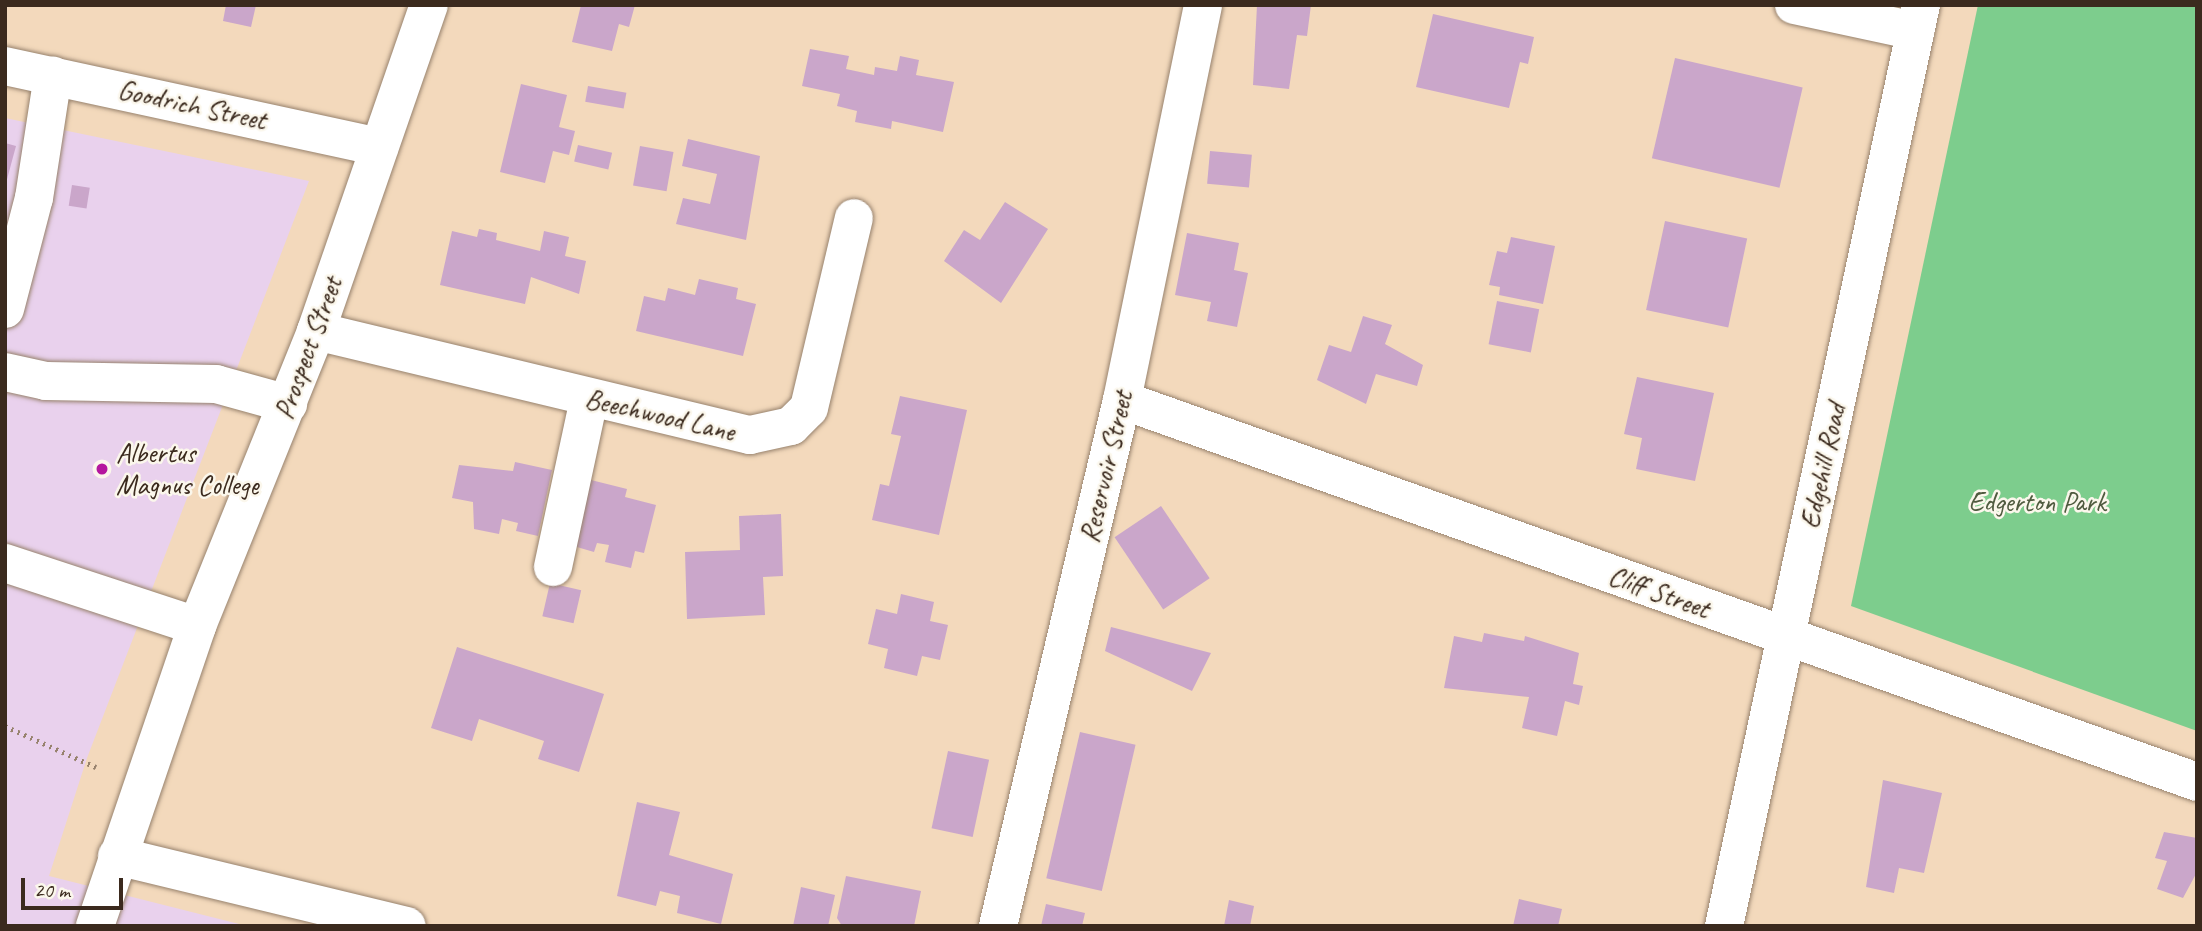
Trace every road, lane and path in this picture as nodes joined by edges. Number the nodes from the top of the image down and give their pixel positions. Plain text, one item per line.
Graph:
1 (429, 5) edge
2 (1203, 5) edge
3 (1794, 5) edge
4 (1918, 18) edge
5 (5, 66) edge
6 (53, 75) junction
7 (379, 147) junction
8 (854, 218) dead end
9 (5, 309) edge
10 (316, 331) junction
11 (5, 372) edge
12 (589, 399) junction
13 (1122, 400) junction
14 (288, 404) junction
15 (5, 563) edge
16 (553, 567) dead end
17 (197, 626) junction
18 (1786, 637) junction
19 (5, 726) edge
20 (96, 767) dead end
21 (2197, 782) edge
22 (117, 856) junction
23 (95, 926) edge
24 (407, 926) edge
25 (998, 926) edge
26 (1724, 926) edge

1 - 7 street, Prospect Street
2 - 13 street, Reservoir Street
3 - 4 street
4 - 18 street, Edgehill Road
5 - 6 street, Goodrich Street
6 - 7 street, Goodrich Street
6 - 9 street
7 - 10 street, Prospect Street
8 - 12 street, Beechwood Lane
10 - 12 street, Beechwood Lane
10 - 14 street, Prospect Street
11 - 14 street
12 - 16 street
13 - 18 street, Cliff Street
13 - 25 street, Reservoir Street
14 - 17 street, Prospect Street
15 - 17 street
17 - 22 street, Prospect Street
18 - 21 street, Cliff Street
18 - 26 street, Edgehill Road
19 - 20 path
22 - 23 street, Prospect Street
22 - 24 street

